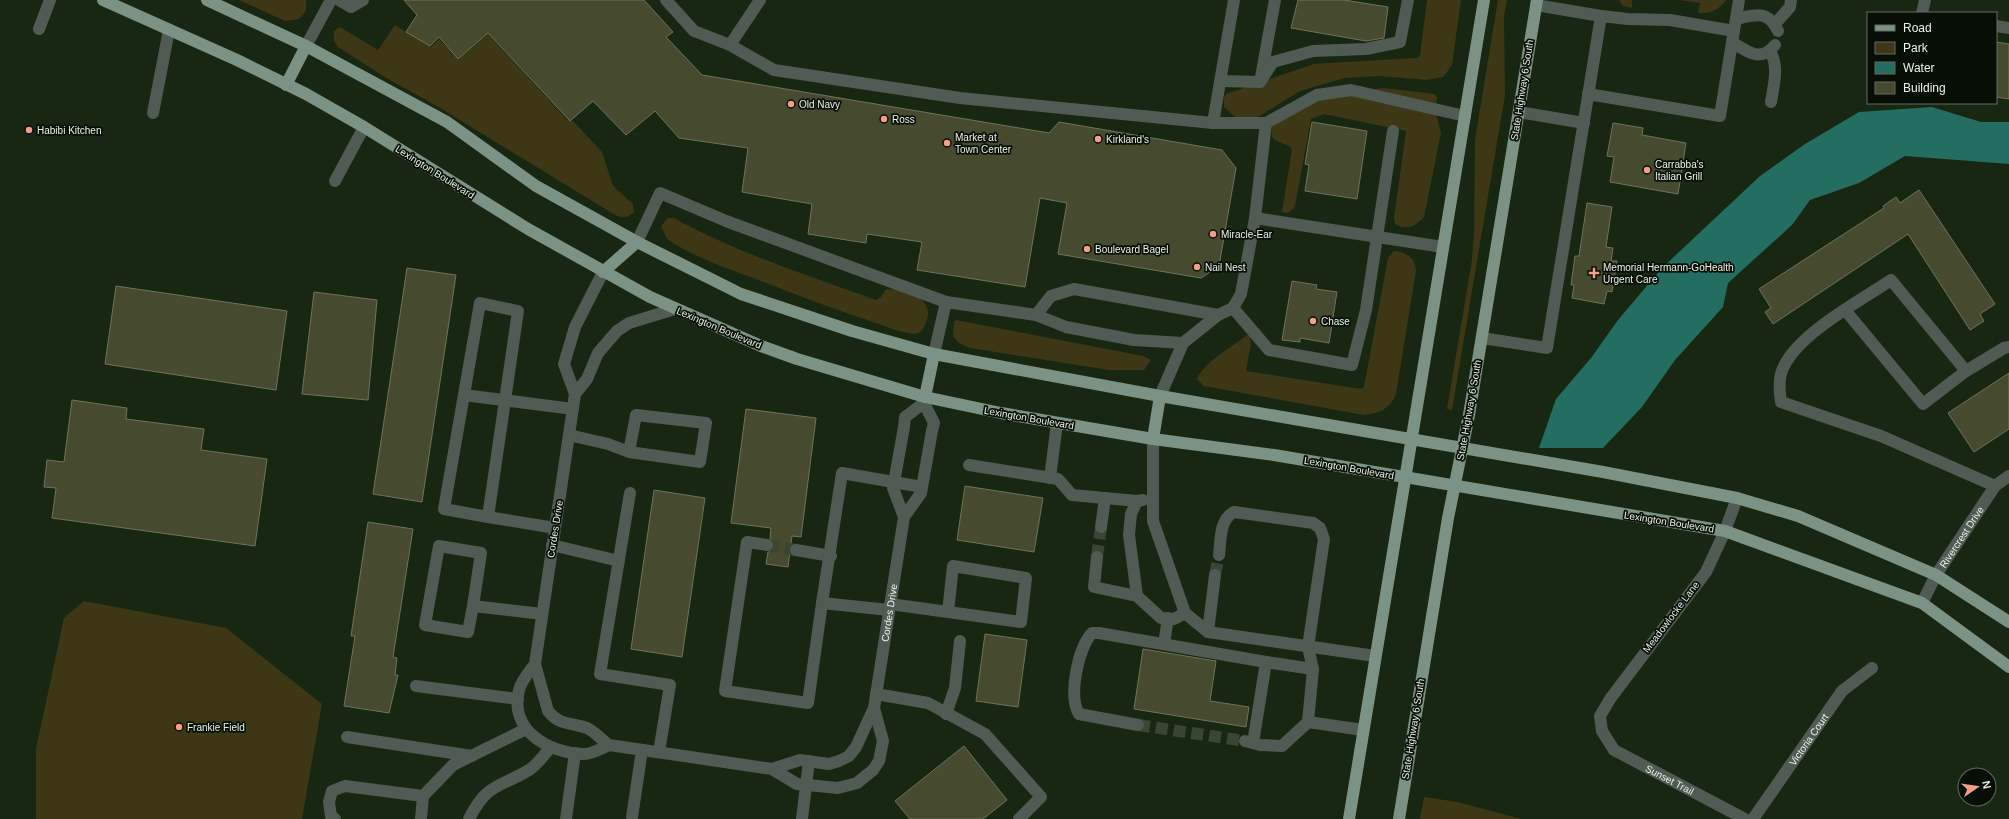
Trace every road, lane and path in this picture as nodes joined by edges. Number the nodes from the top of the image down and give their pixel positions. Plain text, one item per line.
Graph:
1 (50, 0) edge
2 (103, 0) edge
3 (207, 0) edge
4 (331, 0) edge
5 (339, 0) edge
6 (363, 0) edge
7 (666, 0) edge
8 (760, 0) edge
9 (1234, 0) edge
10 (1275, 0) edge
11 (1408, 0) edge
12 (1484, 0) edge
13 (1739, 0) edge
14 (1791, 0) edge
15 (1925, 0) edge
16 (1537, 2) edge
17 (1922, 12) edge
18 (1601, 16) junction
19 (1997, 26) edge
20 (38, 28) dead end
21 (2009, 28) edge
22 (169, 30) junction
23 (1734, 31) junction
24 (730, 45) junction
25 (306, 46) junction
26 (1220, 81) junction
27 (1260, 82) junction
28 (286, 85) junction
29 (1588, 94) junction
30 (1772, 102) dead end
31 (1519, 112) junction
32 (153, 113) dead end
33 (1465, 116) junction
34 (1213, 123) junction
35 (1266, 123) junction
36 (1584, 123) junction
37 (364, 127) junction
38 (1393, 131) dead end
39 (335, 181) dead end
40 (1255, 218) junction
41 (1376, 236) junction
42 (637, 242) junction
43 (1443, 247) junction
44 (603, 272) junction
45 (946, 302) junction
46 (1233, 308) junction
47 (675, 309) junction
48 (1845, 310) junction
49 (1036, 315) junction
50 (1218, 315) junction
51 (1482, 338) junction
52 (1183, 343) junction
53 (2009, 347) edge
54 (934, 354) junction
55 (1966, 371) junction
56 (575, 394) junction
57 (464, 395) junction
58 (1160, 396) junction
59 (504, 400) junction
60 (924, 400) junction
61 (573, 409) junction
62 (1057, 423) junction
63 (569, 435) junction
64 (1153, 439) junction
65 (1411, 439) junction
66 (1462, 449) junction
67 (629, 452) junction
68 (969, 466) dead end
69 (2009, 476) edge
70 (1405, 477) junction
71 (1050, 478) junction
72 (894, 482) junction
73 (1455, 486) junction
74 (1995, 486) junction
75 (922, 487) junction
76 (630, 493) dead end
77 (1105, 498) junction
78 (1154, 498) junction
79 (1737, 498) junction
80 (1137, 501) junction
81 (488, 517) junction
82 (904, 517) junction
83 (1101, 527) tunnel mouth
84 (555, 528) junction
85 (1725, 532) junction
86 (552, 545) junction
87 (767, 545) tunnel mouth
88 (796, 550) tunnel mouth
89 (1218, 555) tunnel mouth
90 (831, 556) junction
91 (1097, 557) tunnel mouth
92 (618, 561) junction
93 (1215, 575) tunnel mouth
94 (1936, 575) junction
95 (1138, 596) junction
96 (822, 603) junction
97 (1922, 603) junction
98 (473, 606) junction
99 (890, 607) junction
100 (948, 612) junction
101 (1185, 613) junction
102 (542, 614) junction
103 (1168, 618) junction
104 (2009, 622) edge
105 (1208, 632) junction
106 (960, 641) dead end
107 (1164, 644) junction
108 (1308, 647) junction
109 (1375, 656) junction
110 (1266, 662) junction
111 (534, 664) junction
112 (2009, 667) edge
113 (1872, 668) dead end
114 (1313, 669) junction
115 (416, 686) dead end
116 (876, 694) junction
117 (518, 699) junction
118 (874, 708) junction
119 (946, 714) junction
120 (1308, 722) junction
121 (1138, 725) tunnel mouth
122 (526, 729) junction
123 (1363, 730) junction
124 (1602, 731) joint
125 (347, 737) dead end
126 (609, 745) junction
127 (550, 748) junction
128 (642, 750) junction
129 (659, 752) junction
130 (575, 753) junction
131 (472, 756) junction
132 (809, 761) junction
133 (772, 769) junction
134 (806, 785) junction
135 (422, 796) junction
136 (632, 817) dead end
137 (335, 819) edge
138 (421, 819) edge
139 (469, 819) edge
140 (566, 819) edge
141 (802, 819) edge
142 (1019, 819) edge
143 (1349, 819) edge
144 (1399, 819) edge
145 (1745, 819) edge
146 (1753, 819) edge

1 - 20 street
2 - 22 main road, Lexington Boulevard
3 - 25 main road
4 - 25 street
5 - 6 street
7 - 24 street
8 - 24 street
9 - 26 street
10 - 27 street
11 - 27 street
12 - 33 main road
13 - 23 street
14 - 23 street
15 - 17 street
16 - 18 street
16 - 31 main road, State Highway 6 South
18 - 23 street
18 - 29 street
19 - 21 street
22 - 28 main road, Lexington Boulevard
22 - 32 street
23 - 29 street
23 - 30 street
24 - 34 street
25 - 28 main road
25 - 42 main road
26 - 27 street
26 - 34 street
28 - 37 main road, Lexington Boulevard
29 - 36 street
31 - 36 street
31 - 51 main road, State Highway 6 South
33 - 35 street
33 - 43 main road
34 - 35 street
35 - 40 street
36 - 51 street
37 - 39 street
37 - 44 main road, Lexington Boulevard
38 - 41 street
40 - 41 street
40 - 46 street
41 - 43 street
41 - 46 street
42 - 44 main road
42 - 45 street
42 - 54 main road
43 - 65 main road
44 - 47 main road, Lexington Boulevard
44 - 56 street, Cordes Drive
45 - 49 street
45 - 54 street
46 - 50 street
47 - 56 street
47 - 60 main road, Lexington Boulevard
48 - 55 street
48 - 55 street
48 - 74 street
49 - 50 street
49 - 52 street
50 - 52 street
51 - 66 main road, State Highway 6 South
52 - 58 street
53 - 55 street
54 - 58 main road
54 - 60 main road
56 - 61 street, Cordes Drive
57 - 59 street
57 - 59 street
57 - 81 street
58 - 64 main road
58 - 65 main road
59 - 61 street
59 - 81 street
60 - 62 main road, Lexington Boulevard
60 - 72 street, Cordes Drive
60 - 75 street, Cordes Drive
61 - 63 street, Cordes Drive
62 - 64 main road, Lexington Boulevard
62 - 71 street
63 - 67 street
63 - 84 street, Cordes Drive
64 - 70 main road, Lexington Boulevard
64 - 78 street
65 - 66 main road
65 - 70 main road
66 - 73 main road, State Highway 6 South
66 - 79 main road
67 - 67 street
68 - 71 street
69 - 74 street, Rivercrest Drive
70 - 73 main road, Lexington Boulevard
70 - 109 main road
71 - 77 street
72 - 75 street
72 - 82 street, Cordes Drive
72 - 90 street
73 - 85 main road, Lexington Boulevard
73 - 144 main road, State Highway 6 South
74 - 94 street, Rivercrest Drive
75 - 82 street, Cordes Drive
76 - 92 street
77 - 80 street
77 - 83 street
78 - 80 street
78 - 101 street
79 - 85 street, Meadowlocke Lane
79 - 94 main road
80 - 95 street
81 - 84 street
82 - 99 street, Cordes Drive
84 - 86 street, Cordes Drive
85 - 97 main road, Lexington Boulevard
85 - 124 street, Meadowlocke Lane
86 - 92 street
86 - 102 street, Cordes Drive
87 - 96 street
88 - 90 street
89 - 108 street
90 - 96 street
91 - 95 street
92 - 129 street
93 - 105 street
94 - 97 street, Rivercrest Drive
94 - 104 main road
95 - 103 street
96 - 99 street
97 - 112 main road, Lexington Boulevard
98 - 98 street
98 - 102 street
99 - 100 street
99 - 116 street, Cordes Drive
100 - 100 street
101 - 103 street
101 - 105 street
102 - 111 street, Cordes Drive
103 - 107 street
105 - 108 street
106 - 119 street
107 - 110 street
107 - 121 street
108 - 109 street
108 - 114 street
109 - 123 main road
110 - 114 street
110 - 120 street
111 - 117 street, Cordes Drive
111 - 126 street, Cordes Drive
113 - 146 street, Victoria Court
114 - 120 street
115 - 117 street
116 - 118 street, Cordes Drive
116 - 119 street
117 - 122 street, Cordes Drive
118 - 132 street, Cordes Drive
118 - 134 street, Cordes Drive
119 - 142 street
120 - 123 street
122 - 127 street
122 - 131 street
123 - 143 main road
124 - 145 street, Sunset Trail
125 - 131 street
126 - 128 street, Cordes Drive
126 - 130 street
127 - 130 street
127 - 139 street
128 - 129 street, Cordes Drive
128 - 136 street
129 - 133 street, Cordes Drive
130 - 140 street
131 - 135 street
132 - 133 street, Cordes Drive
132 - 134 street
133 - 134 street, Cordes Drive
134 - 141 street
135 - 137 street
135 - 138 street

